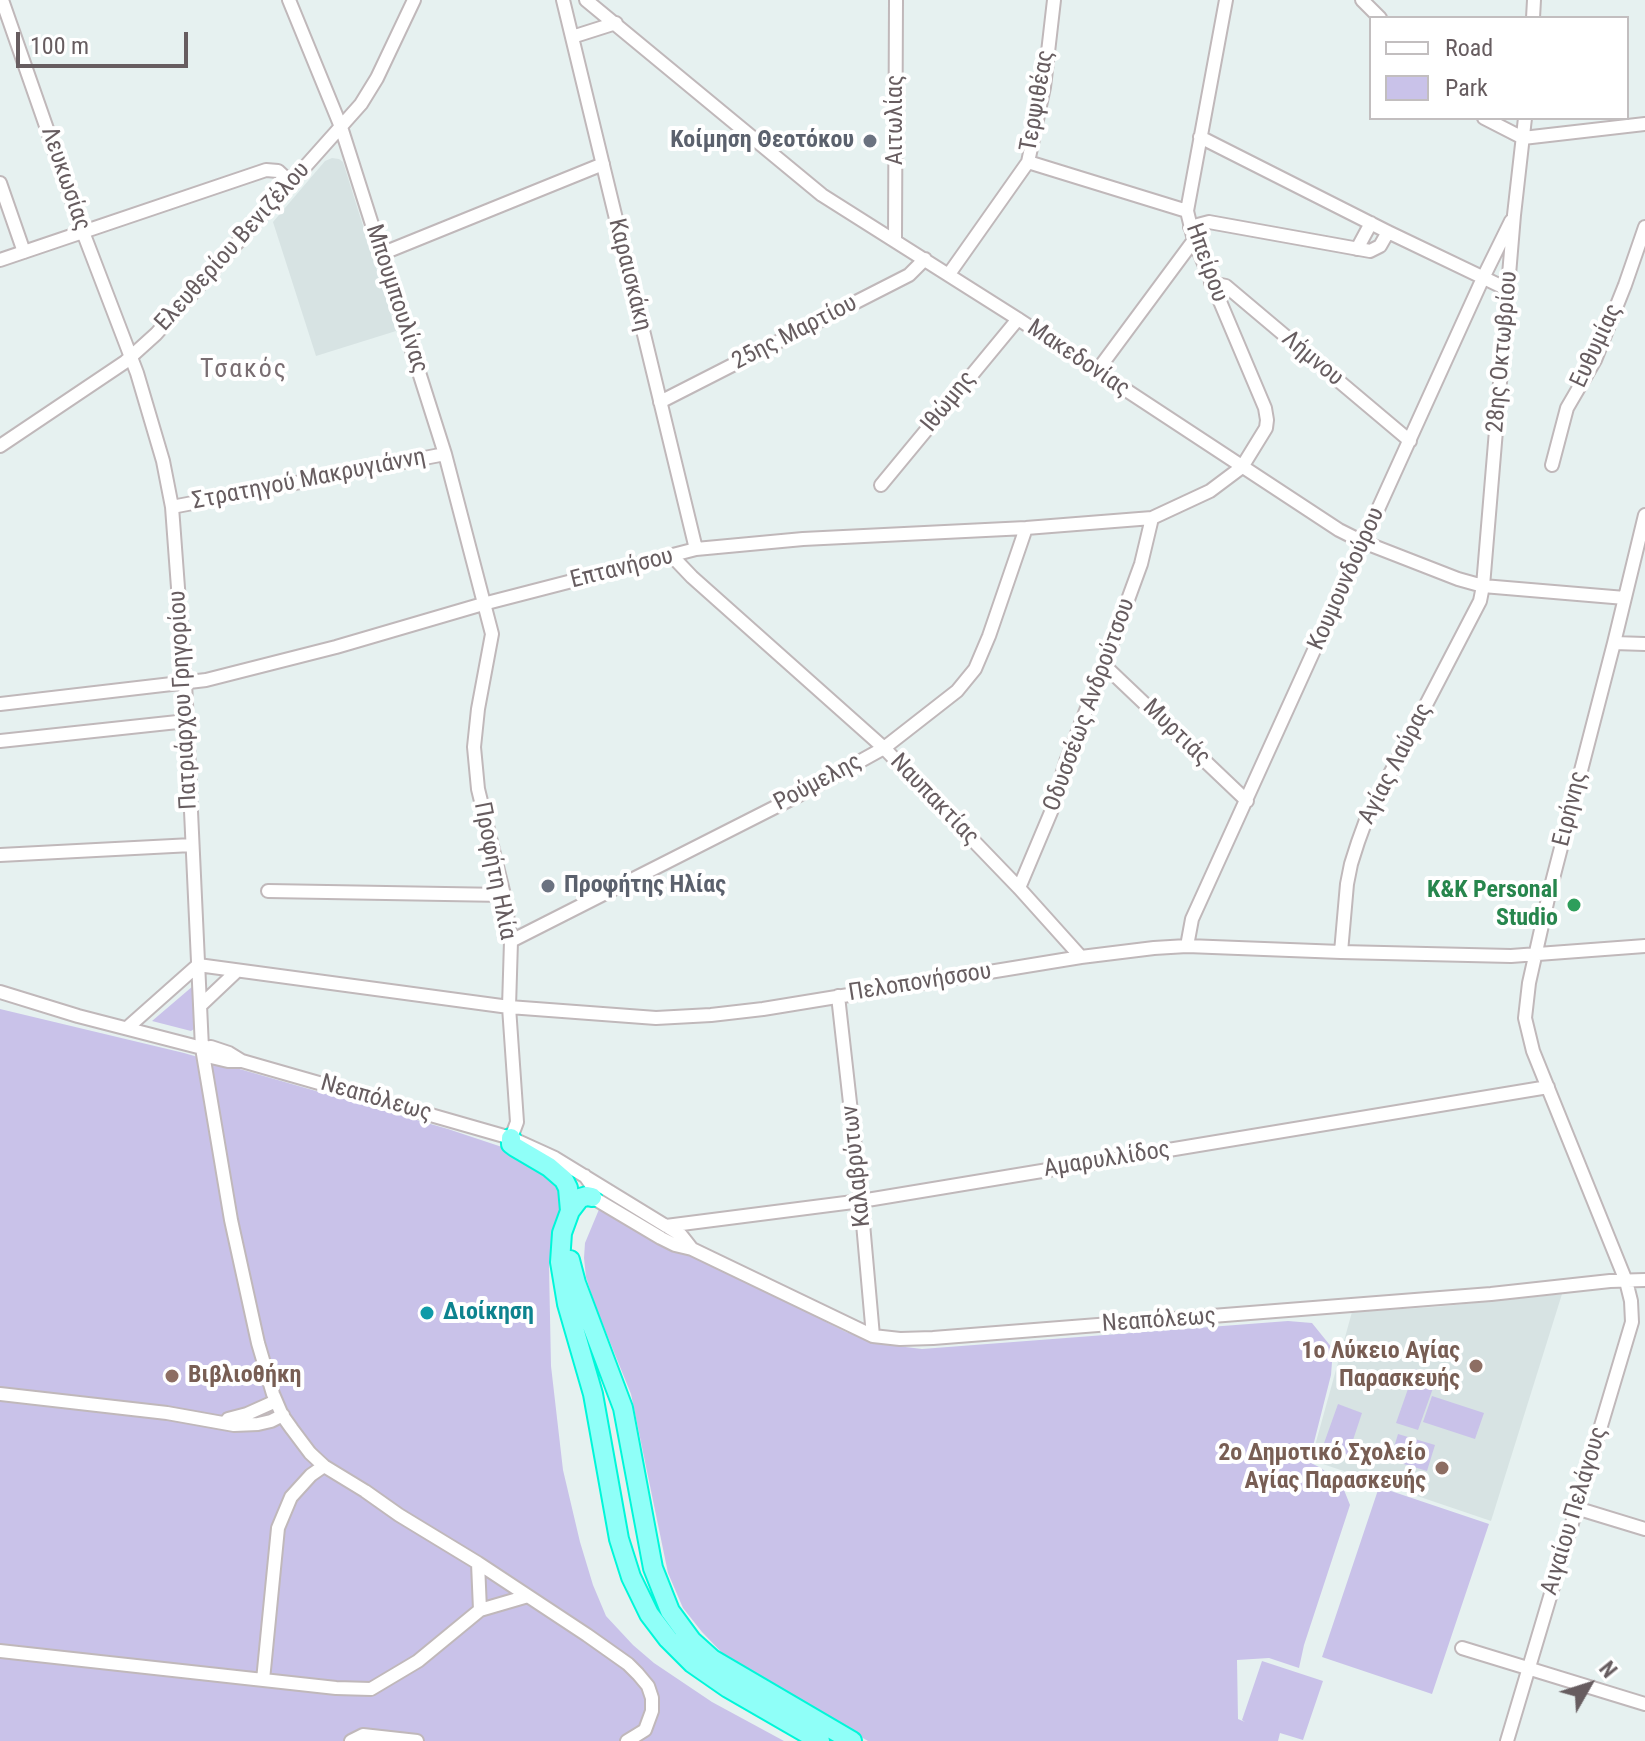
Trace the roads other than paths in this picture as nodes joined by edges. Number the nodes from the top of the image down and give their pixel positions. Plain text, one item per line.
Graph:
1 (2, 0) edge
2 (289, 0) edge
3 (414, 0) edge
4 (563, 0) edge
5 (896, 0) edge
6 (1054, 0) edge
7 (1226, 0) edge
8 (1362, 0) edge
9 (590, 1) edge
10 (1378, 16) edge
11 (616, 23) junction
12 (572, 37) junction
13 (1488, 120) edge
14 (1525, 120) edge
15 (1645, 124) edge
16 (341, 127) junction
17 (1200, 137) junction
18 (1523, 138) junction
19 (1028, 162) junction
20 (603, 164) junction
21 (0, 183) edge
22 (291, 183) junction
23 (1187, 211) junction
24 (1514, 215) junction
25 (1371, 223) junction
26 (1645, 227) edge
27 (83, 232) junction
28 (1388, 232) junction
29 (1192, 234) junction
30 (895, 240) junction
31 (1357, 249) junction
32 (24, 252) junction
33 (381, 254) junction
34 (925, 259) junction
35 (0, 260) edge
36 (949, 274) junction
37 (1483, 278) junction
38 (1211, 283) junction
39 (1509, 290) junction
40 (1018, 319) junction
41 (131, 358) junction
42 (1097, 371) junction
43 (660, 402) junction
44 (1410, 441) junction
45 (0, 446) edge
46 (445, 454) junction
47 (1552, 465) dead end
48 (1242, 467) junction
49 (881, 485) dead end
50 (172, 507) junction
51 (1645, 515) edge
52 (1152, 518) junction
53 (1026, 528) junction
54 (1363, 542) junction
55 (696, 549) junction
56 (672, 556) junction
57 (1483, 586) junction
58 (1625, 598) junction
59 (483, 604) junction
60 (1614, 643) junction
61 (1645, 644) edge
62 (1104, 665) junction
63 (185, 682) junction
64 (0, 704) edge
65 (187, 721) junction
66 (0, 741) edge
67 (884, 748) junction
68 (1247, 801) junction
69 (192, 845) junction
70 (0, 855) edge
71 (1019, 888) junction
72 (268, 891) dead end
73 (504, 895) junction
74 (511, 941) junction
75 (1187, 946) junction
76 (1645, 946) edge
77 (1341, 952) junction
78 (1537, 955) junction
79 (1081, 957) junction
80 (198, 965) junction
81 (237, 971) junction
82 (0, 992) edge
83 (838, 996) junction
84 (200, 1006) junction
85 (509, 1007) junction
86 (127, 1028) junction
87 (202, 1048) junction
88 (1548, 1087) junction
89 (511, 1138) junction
90 (585, 1176) junction
91 (592, 1197) junction
92 (861, 1201) junction
93 (570, 1211) junction
94 (666, 1226) junction
95 (692, 1249) junction
96 (1645, 1280) edge
97 (1626, 1281) junction
98 (873, 1336) junction
99 (0, 1394) edge
100 (276, 1401) junction
101 (283, 1415) junction
102 (221, 1421) junction
103 (324, 1466) junction
104 (1576, 1508) junction
105 (1645, 1529) edge
106 (478, 1563) junction
107 (528, 1596) junction
108 (480, 1610) junction
109 (1462, 1648) dead end
110 (0, 1651) edge
111 (1528, 1668) junction
112 (263, 1680) junction
113 (1645, 1704) edge
114 (351, 1741) edge
115 (417, 1741) edge
116 (627, 1741) edge
117 (820, 1741) edge
118 (852, 1741) edge
119 (1507, 1741) edge

1 - 27 street, Λευκωσίας
2 - 16 street, Μπουμπουλίνας
3 - 16 street, Ελευθερίου Βενιζέλου
4 - 12 street, Καραισκάκη
5 - 30 street, Αιτωλίας
6 - 19 street, Τερψιθέας
7 - 17 street, Ηπείρου
8 - 10 street
9 - 11 street, Μακεδονίας
11 - 12 street
11 - 30 street, Μακεδονίας
12 - 20 street, Καραισκάκη
13 - 18 street
14 - 18 street, 28ης Οκτωβρίου
15 - 18 street
16 - 22 street, Ελευθερίου Βενιζέλου
16 - 33 street, Μπουμπουλίνας
17 - 23 street, Ηπείρου
17 - 25 street
18 - 24 street, 28ης Οκτωβρίου
19 - 23 street
19 - 36 street, Τερψιθέας
20 - 33 street
20 - 43 street, Καραισκάκη
21 - 32 street
22 - 27 street
22 - 41 street, Ελευθερίου Βενιζέλου
23 - 29 street, Ηπείρου
24 - 37 street, Κουμουνδούρου
24 - 39 street, 28ης Οκτωβρίου
25 - 28 street
25 - 31 street
26 - 47 street, Ευθυμίας
27 - 32 street
27 - 41 street, Λευκωσίας
28 - 31 street
28 - 37 street
29 - 31 street
29 - 38 street, Ηπείρου
29 - 42 street
30 - 34 street, Μακεδονίας
32 - 35 street
33 - 46 street, Μπουμπουλίνας
34 - 36 street, Μακεδονίας
34 - 43 street, 25ης Μαρτίου
36 - 40 street, Μακεδονίας
37 - 39 street
37 - 44 street, Κουμουνδούρου
38 - 44 street, Λήμνου
38 - 48 street, Ηπείρου
39 - 57 street, 28ης Οκτωβρίου
40 - 42 street, Μακεδονίας
40 - 49 street, Ιθώμης
41 - 45 street, Ελευθερίου Βενιζέλου
41 - 50 street, Πατριάρχου Γρηγορίου
42 - 48 street, Μακεδονίας
43 - 55 street, Καραισκάκη
44 - 54 street, Κουμουνδούρου
46 - 50 street, Στρατηγού Μακρυγιάννη
46 - 59 street, Μπουμπουλίνας
48 - 52 street, Επτανήσου
48 - 54 street, Μακεδονίας
50 - 63 street, Πατριάρχου Γρηγορίου
51 - 58 street, Ειρήνης
52 - 53 street, Επτανήσου
52 - 62 street, Οδυσσέως Ανδρούτσου
53 - 55 street, Επτανήσου
53 - 67 street, Ρούμελης
54 - 57 street, Μακεδονίας
54 - 68 street, Κουμουνδούρου
55 - 56 street, Επτανήσου
56 - 59 street, Επτανήσου
56 - 67 street, Ναυπακτίας
57 - 58 street, Μακεδονίας
57 - 77 street, Αγίας Λαύρας
58 - 60 street, Ειρήνης
59 - 63 street, Επτανήσου
59 - 73 street, Προφήτη Ηλία
60 - 61 street
60 - 78 street, Ειρήνης
62 - 68 street, Μυρτιάς
62 - 71 street, Οδυσσέως Ανδρούτσου
63 - 64 street, Επτανήσου
63 - 65 street, Πατριάρχου Γρηγορίου
65 - 66 street
65 - 69 street, Πατριάρχου Γρηγορίου
67 - 71 street, Ναυπακτίας
67 - 74 street, Ρούμελης
68 - 75 street, Κουμουνδούρου
69 - 70 street
69 - 80 street, Πατριάρχου Γρηγορίου
71 - 79 street, Ναυπακτίας
72 - 73 street
73 - 74 street, Προφήτη Ηλία
74 - 85 street, Προφήτη Ηλία
75 - 77 street, Πελοπονήσσου
75 - 79 street, Πελοπονήσσου
76 - 78 street, Πελοπονήσσου
77 - 78 street, Πελοπονήσσου
78 - 88 street, Ειρήνης
79 - 83 street, Πελοπονήσσου
80 - 81 street, Πελοπονήσσου
80 - 84 street, Πατριάρχου Γρηγορίου
80 - 86 street
81 - 84 street
81 - 85 street, Πελοπονήσσου
82 - 86 street, Νεαπόλεως
83 - 85 street, Πελοπονήσσου
83 - 92 street, Καλαβρύτων
84 - 87 street, Πατριάρχου Γρηγορίου
85 - 89 street, Προφήτη Ηλία
86 - 87 street, Νεαπόλεως
87 - 89 street, Νεαπόλεως
87 - 100 street, Πατριάρχου Γρηγορίου
88 - 92 street, Αμαρυλλίδος
88 - 97 street, Ειρήνης
89 - 90 street, Νεαπόλεως
89 - 93 highway
90 - 91 street
90 - 94 street, Νεαπόλεως
91 - 93 highway
91 - 95 street
91 - 118 highway
92 - 94 street, Αμαρυλλίδος
92 - 98 street, Καλαβρύτων
93 - 117 highway
94 - 95 street, Νεαπόλεως
95 - 98 street, Νεαπόλεως
96 - 97 street, Νεαπόλεως
97 - 98 street, Νεαπόλεως
97 - 104 street, Αιγαίου Πελάγους
99 - 102 street
100 - 101 street, Πατριάρχου Γρηγορίου
100 - 102 street
101 - 102 street
101 - 103 street, Πατριάρχου Γρηγορίου
103 - 106 street, Πατριάρχου Γρηγορίου
103 - 112 street
104 - 105 street
104 - 111 street, Αιγαίου Πελάγους
106 - 107 street, Πατριάρχου Γρηγορίου
106 - 108 street
107 - 108 street
107 - 116 street, Πατριάρχου Γρηγορίου
108 - 112 street
109 - 111 street
110 - 112 street
111 - 113 street
111 - 119 street, Αιγαίου Πελάγους
114 - 115 street

